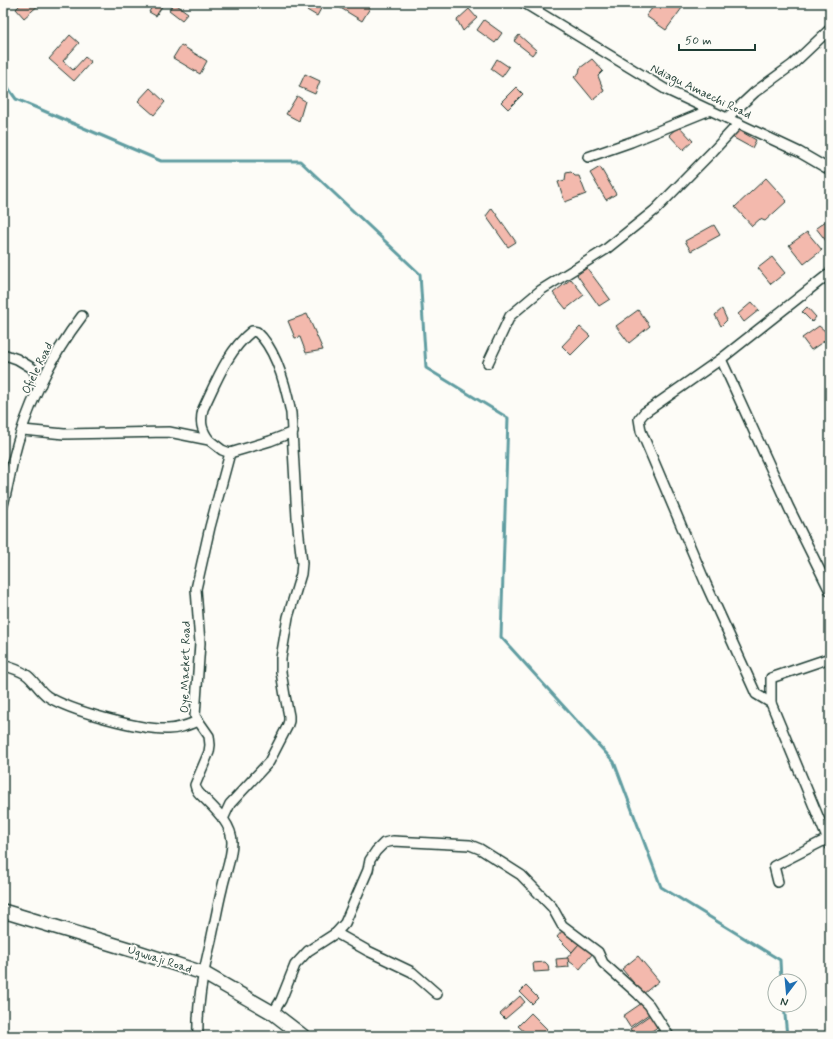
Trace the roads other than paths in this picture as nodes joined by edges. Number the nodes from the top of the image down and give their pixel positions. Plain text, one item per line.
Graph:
1 (524, 3) edge
2 (830, 29) edge
3 (710, 110) junction
4 (727, 118) junction
5 (738, 123) junction
6 (588, 157) dead end
7 (830, 170) edge
8 (830, 273) edge
9 (82, 316) dead end
10 (3, 354) edge
11 (721, 358) junction
12 (488, 363) dead end
13 (42, 384) junction
14 (23, 430) junction
15 (293, 432) junction
16 (210, 440) junction
17 (230, 453) junction
18 (3, 505) edge
19 (830, 591) edge
20 (830, 658) edge
21 (3, 665) edge
22 (771, 703) junction
23 (198, 721) junction
24 (223, 819) junction
25 (829, 842) edge
26 (778, 882) dead end
27 (3, 911) edge
28 (336, 933) junction
29 (203, 973) junction
30 (437, 994) dead end
31 (273, 1013) junction
32 (198, 1036) edge
33 (304, 1036) edge
34 (669, 1036) edge

1 - 3 street, Ndiagu Amaechi Road
2 - 4 street
3 - 4 street, Ndiagu Amaechi Road
3 - 6 street
4 - 5 street, Ndiagu Amaechi Road
5 - 7 street, Ndiagu Amaechi Road
5 - 12 street
8 - 11 street
9 - 13 street, Ofiele Road
10 - 13 street
11 - 19 street
11 - 22 street
13 - 14 street, Ofiele Road
14 - 16 street
14 - 18 street, Ofiele Road
15 - 16 street
15 - 17 street
15 - 24 street
16 - 17 street
17 - 23 street, Oye Maeket Road
20 - 22 street
21 - 23 street
22 - 25 street
23 - 24 street, Oye Maeket Road
24 - 29 street, Oye Maeket Road
25 - 26 street
27 - 29 main road, Ugwuaji Road
28 - 30 street
28 - 31 street
28 - 34 street
29 - 31 main road, Ugwuaji Road
29 - 32 street, Oye Maeket Road
31 - 33 main road, Ugwuaji Road

